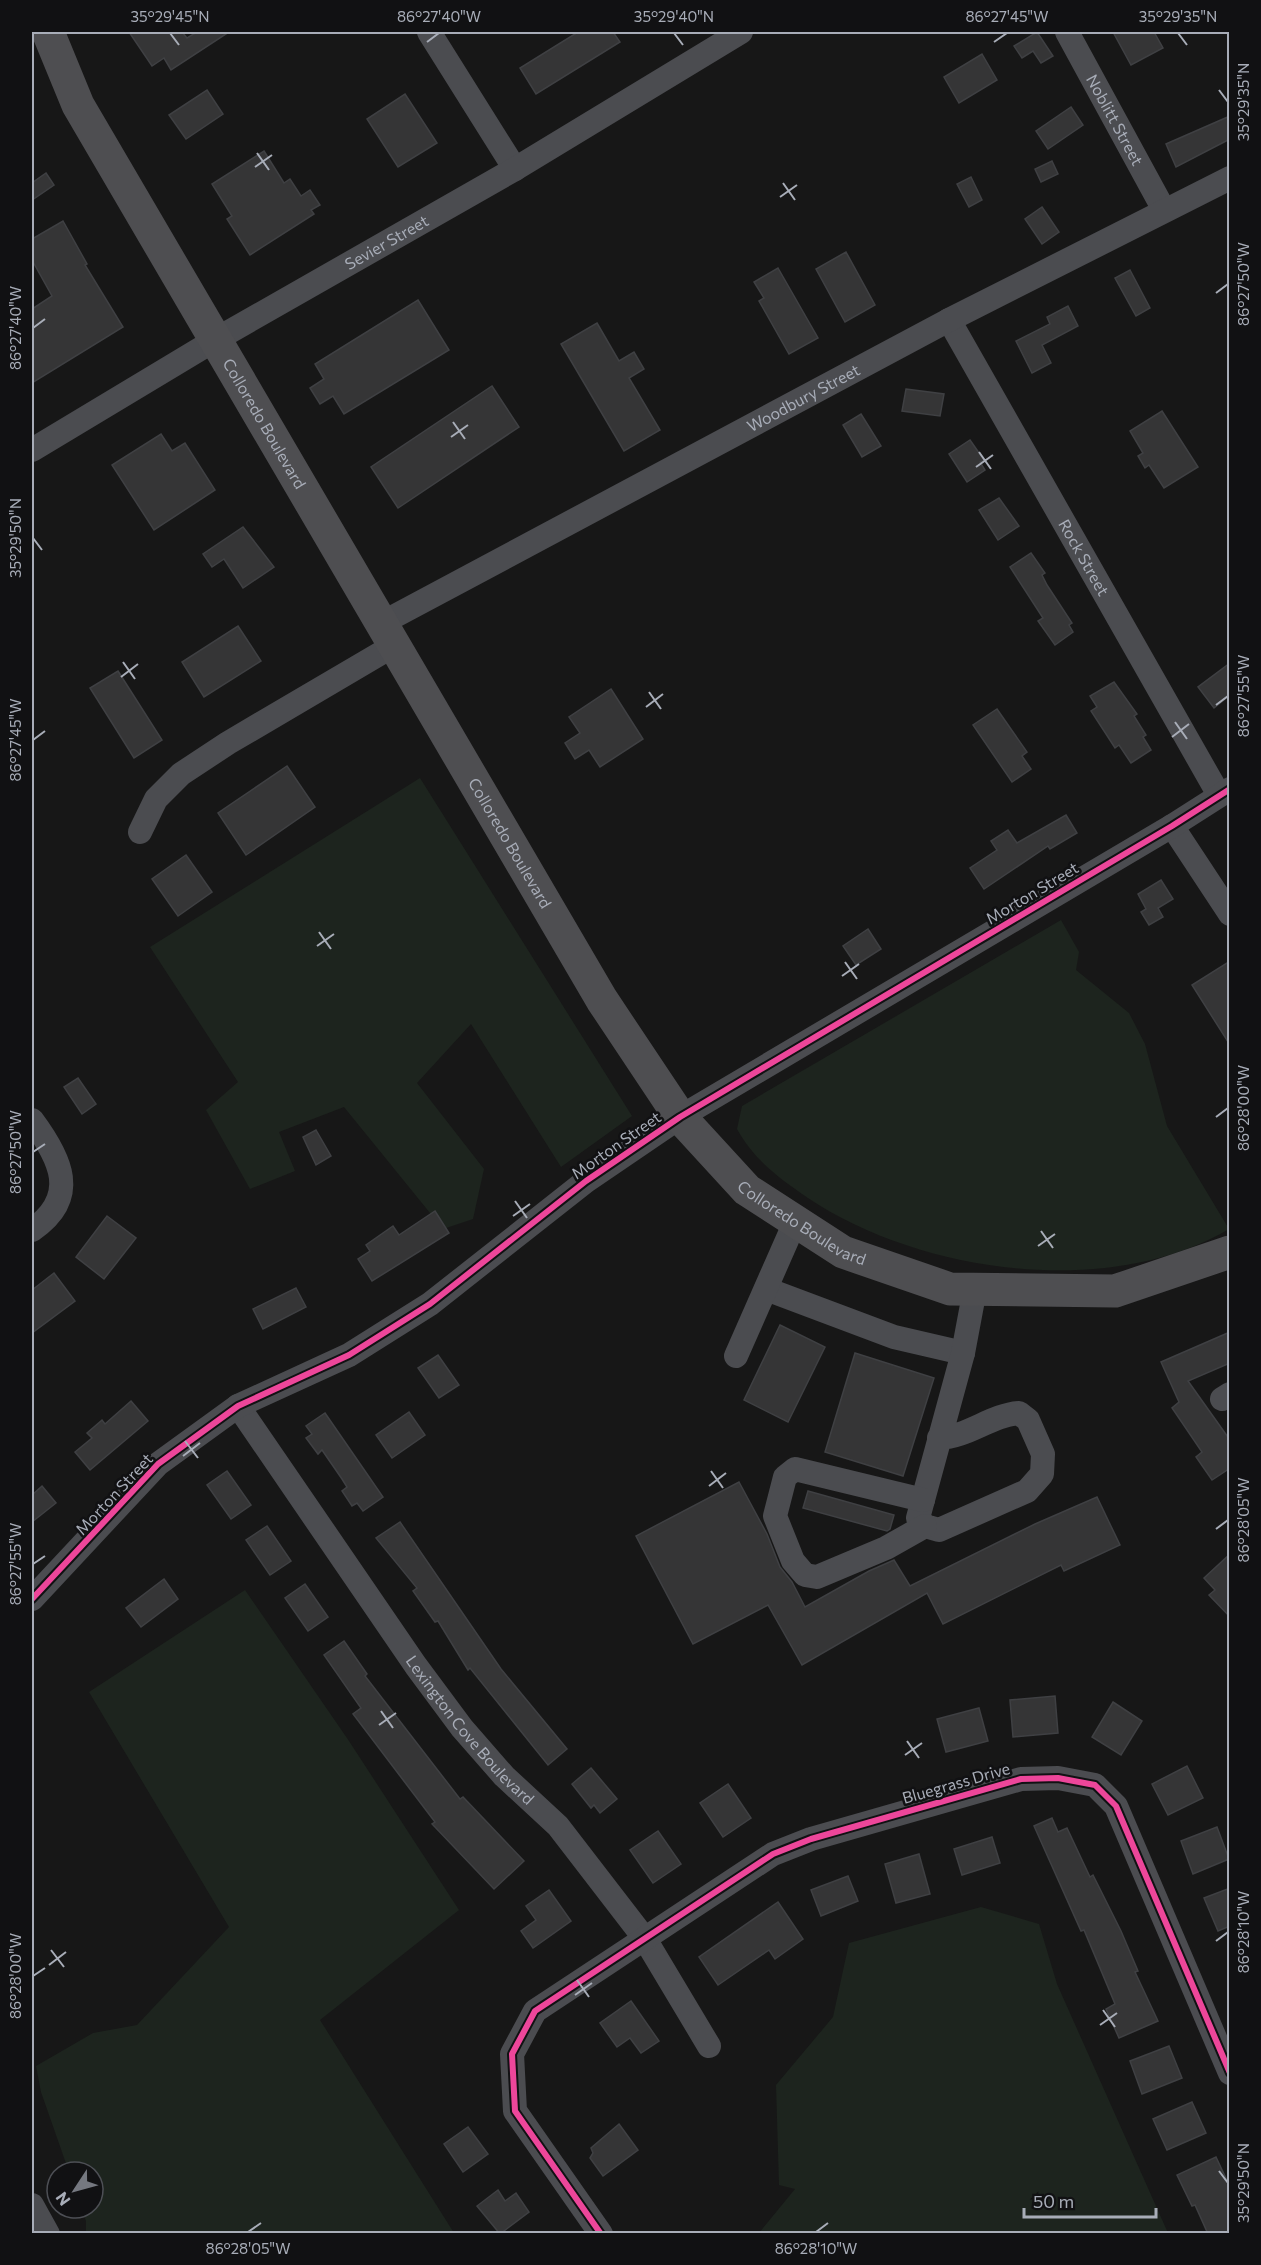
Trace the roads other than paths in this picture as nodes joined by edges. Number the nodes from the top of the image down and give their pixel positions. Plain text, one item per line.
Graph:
1 (48, 32) edge
2 (429, 32) edge
3 (1067, 32) edge
4 (734, 33) edge
5 (515, 169) junction
6 (1230, 178) edge
7 (1164, 210) junction
8 (949, 320) junction
9 (215, 340) junction
10 (32, 450) edge
11 (387, 635) junction
12 (1224, 792) edge
13 (1172, 826) junction
14 (140, 832) dead end
15 (1230, 914) edge
16 (680, 1117) junction
17 (32, 1120) edge
18 (795, 1222) junction
19 (32, 1230) edge
20 (1230, 1252) edge
21 (766, 1289) junction
22 (975, 1289) junction
23 (963, 1353) junction
24 (736, 1356) dead end
25 (238, 1406) junction
26 (939, 1438) junction
27 (923, 1500) junction
28 (925, 1526) junction
29 (32, 1599) edge
30 (645, 1940) junction
31 (709, 2046) dead end
32 (1230, 2073) edge
33 (32, 2205) edge
34 (48, 2234) edge
35 (601, 2234) edge

1 - 9 highway, Colloredo Boulevard
2 - 5 street
3 - 7 street, Noblitt Street
4 - 5 street, Sevier Street
5 - 9 street, Sevier Street
6 - 7 street, Woodbury Street
7 - 8 street, Woodbury Street
8 - 11 street, Woodbury Street
8 - 12 street, Rock Street
9 - 10 street, Sevier Street
9 - 11 highway, Colloredo Boulevard
11 - 14 street, Woodbury Street
11 - 16 highway, Colloredo Boulevard
12 - 13 street, Morton Street
13 - 15 street
13 - 16 street, Morton Street
16 - 18 highway, Colloredo Boulevard
16 - 25 street, Morton Street
17 - 19 street
18 - 21 street
18 - 22 highway, Colloredo Boulevard
20 - 22 highway, Colloredo Boulevard
21 - 23 street
21 - 24 street
22 - 23 street
23 - 26 street
25 - 29 street, Morton Street
25 - 30 street, Lexington Cove Boulevard
26 - 27 street
26 - 28 street
27 - 28 street
27 - 28 street
30 - 31 street, Lexington Cove Boulevard
30 - 32 street, Bluegrass Drive
30 - 35 street, Bluegrass Drive
33 - 34 street

